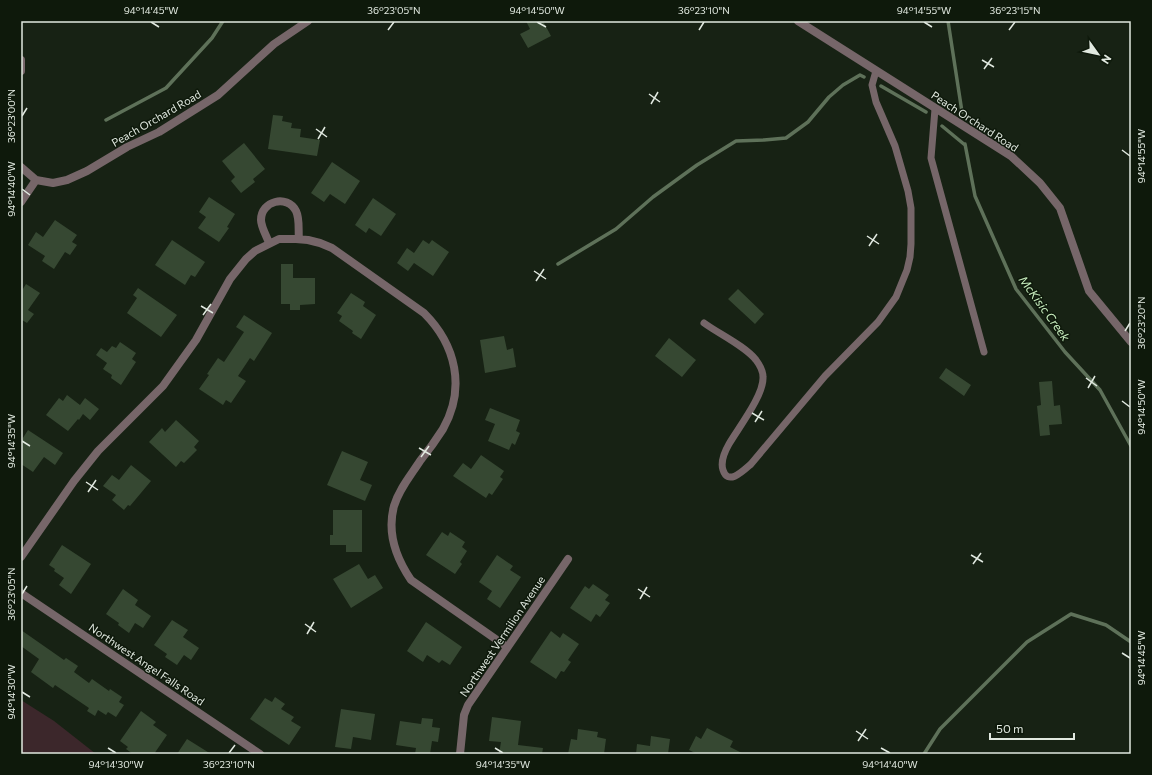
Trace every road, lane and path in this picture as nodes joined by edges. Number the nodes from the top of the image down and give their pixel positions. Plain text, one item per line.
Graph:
1 (308, 21) edge
2 (798, 21) edge
3 (21, 60) edge
4 (21, 71) edge
5 (876, 71) junction
6 (935, 109) junction
7 (21, 167) edge
8 (36, 180) junction
9 (21, 202) edge
10 (299, 239) junction
11 (269, 243) junction
12 (704, 323) dead end
13 (1131, 342) edge
14 (984, 352) dead end
15 (21, 557) edge
16 (568, 559) dead end
17 (21, 593) edge
18 (507, 647) junction
19 (260, 754) edge
20 (460, 754) edge

1 - 8 street, Peach Orchard Road
2 - 5 street, Peach Orchard Road
3 - 4 street
5 - 6 street, Peach Orchard Road
5 - 12 lane
6 - 13 street, Peach Orchard Road
6 - 14 lane
7 - 8 street
8 - 9 street
10 - 11 street
10 - 11 street
10 - 18 street
11 - 15 street
16 - 18 street, Northwest Vermilion Avenue
17 - 19 street, Northwest Angel Falls Road
18 - 20 street, Northwest Vermilion Avenue

